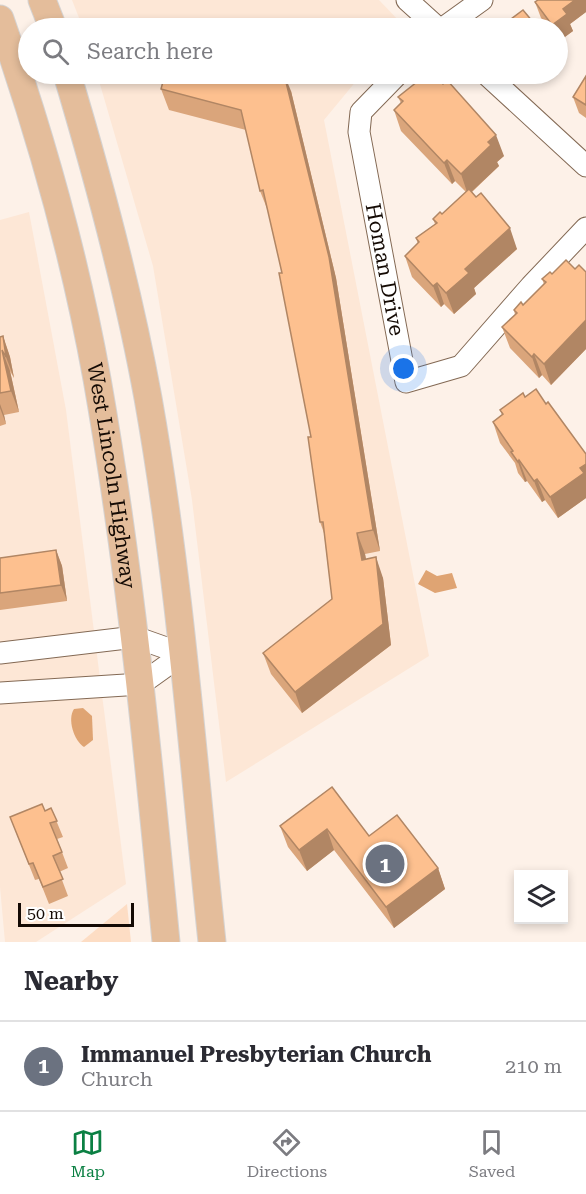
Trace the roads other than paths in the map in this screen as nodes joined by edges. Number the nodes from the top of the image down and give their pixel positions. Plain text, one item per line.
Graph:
1 (42, 0) edge
2 (407, 0) edge
3 (482, 0) edge
4 (49, 18) edge
5 (427, 18) edge
6 (457, 18) edge
7 (0, 19) edge
8 (18, 78) edge
9 (20, 84) edge
10 (70, 84) edge
11 (388, 84) edge
12 (497, 84) edge
13 (586, 166) edge
14 (586, 228) edge
15 (135, 637) junction
16 (0, 652) edge
17 (183, 654) junction
18 (141, 684) junction
19 (0, 693) edge
20 (166, 942) edge
21 (212, 942) edge

1 - 4 main road
2 - 5 street
3 - 6 street
7 - 8 main road, West Lincoln Highway
9 - 15 main road, West Lincoln Highway
10 - 17 main road
11 - 14 street, Homan Drive
12 - 13 street
15 - 16 street
15 - 17 street
15 - 18 main road, West Lincoln Highway
17 - 18 street
17 - 21 main road
18 - 19 street
18 - 20 main road, West Lincoln Highway

